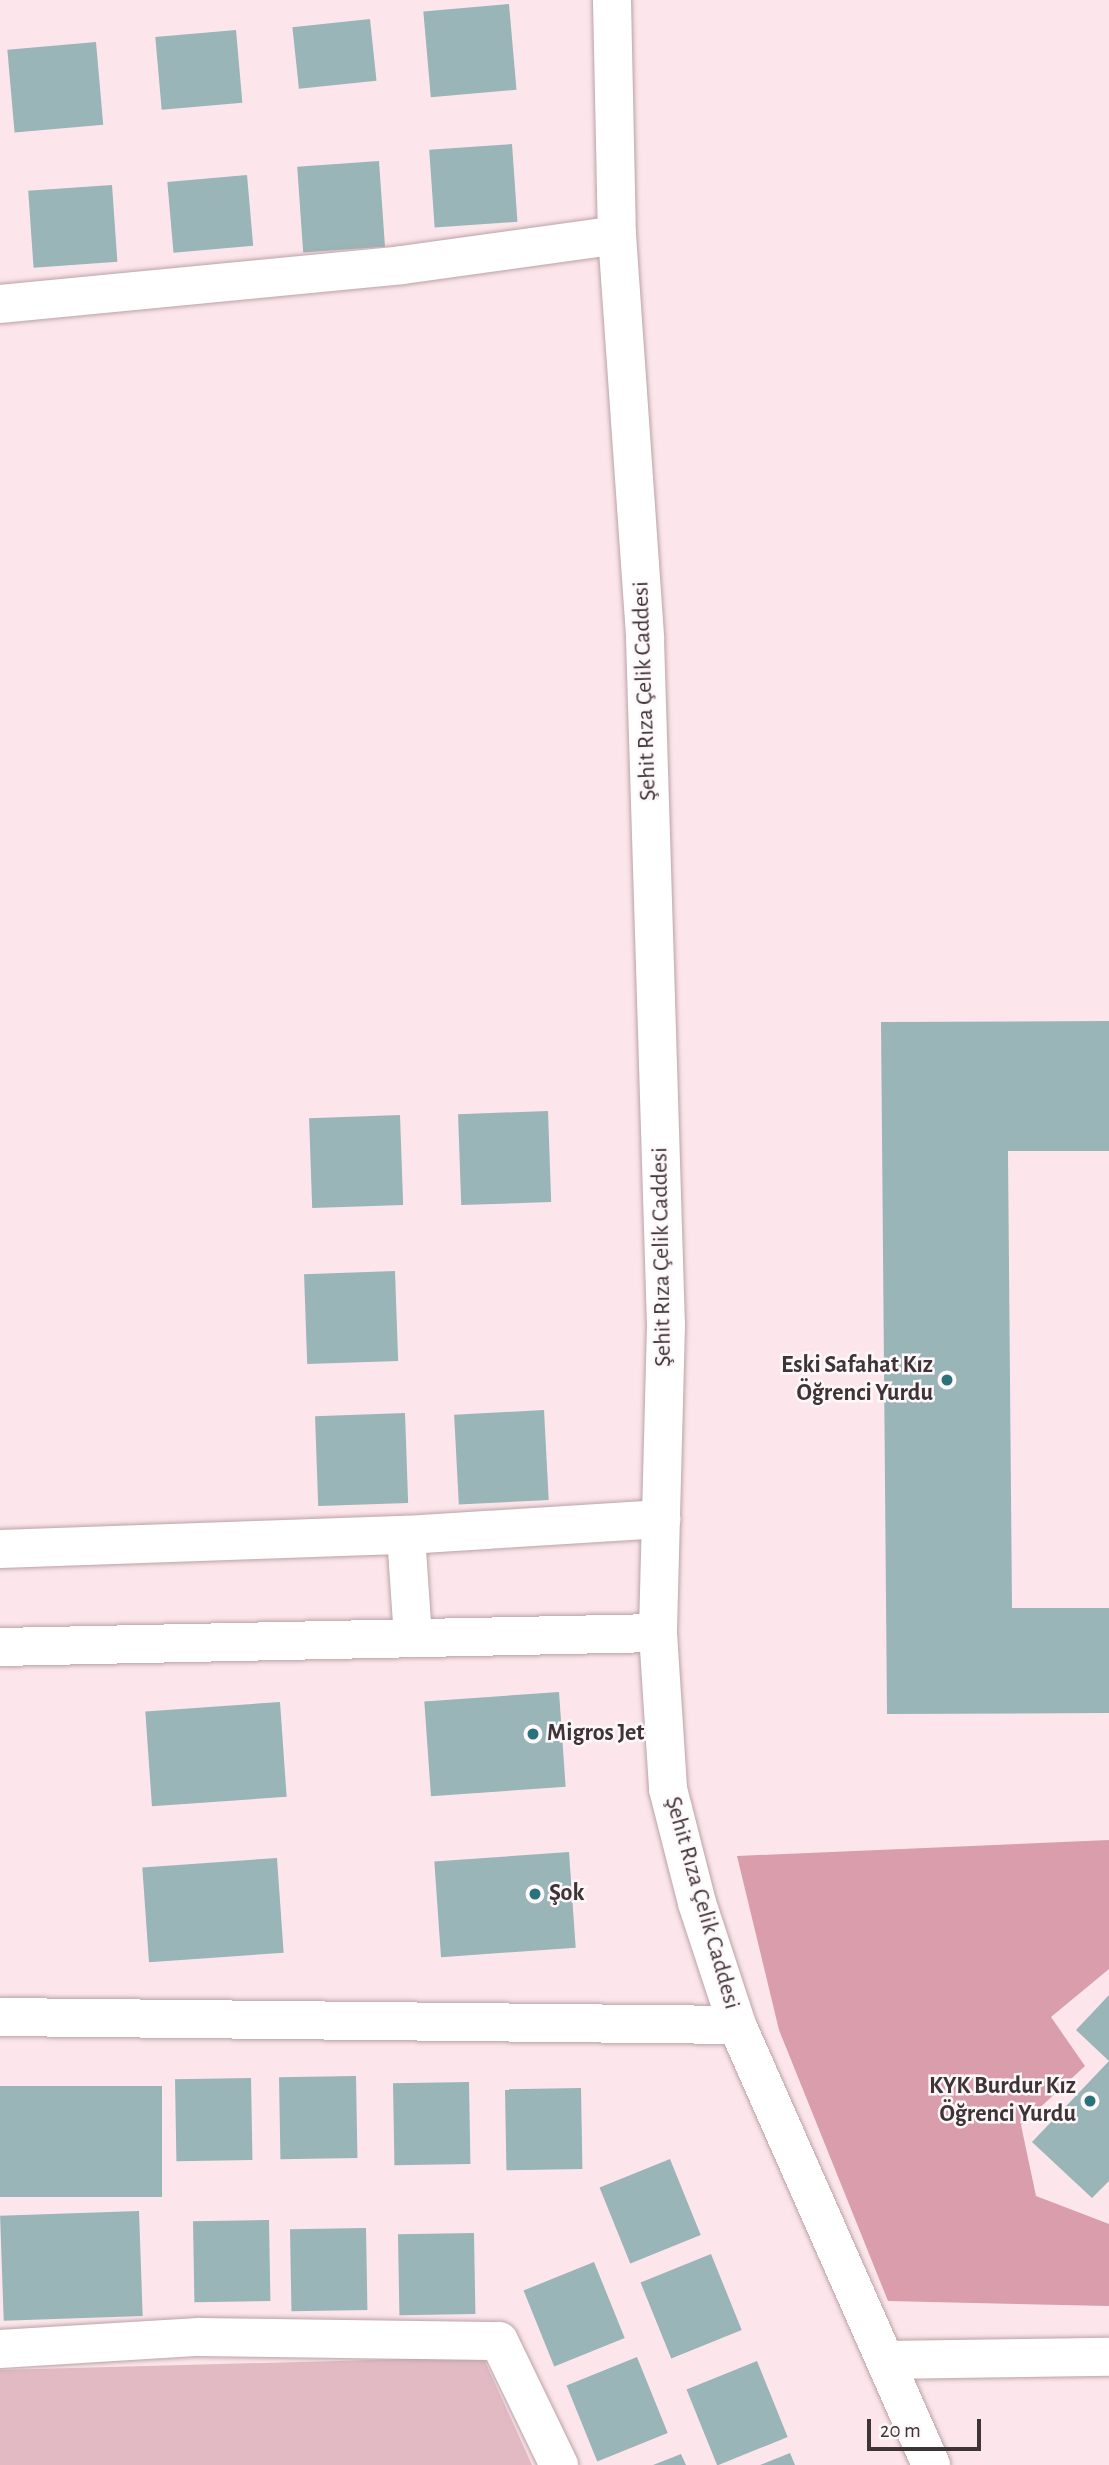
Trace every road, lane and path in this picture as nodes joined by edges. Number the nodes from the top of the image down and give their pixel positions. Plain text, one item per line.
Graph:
1 (612, 0) edge
2 (617, 235) junction
3 (0, 304) edge
4 (661, 1519) junction
5 (407, 1535) junction
6 (0, 1549) edge
7 (659, 1633) junction
8 (413, 1638) junction
9 (0, 1647) edge
10 (0, 2017) edge
11 (737, 2025) junction
12 (0, 2348) edge
13 (1109, 2357) edge
14 (885, 2360) junction
15 (559, 2465) edge
16 (931, 2465) edge

1 - 2 street, Şehit Rıza Çelik Caddesi
2 - 3 street
2 - 4 street, Şehit Rıza Çelik Caddesi
4 - 5 street
4 - 7 street, Şehit Rıza Çelik Caddesi
5 - 6 street
5 - 8 street
7 - 8 street
7 - 11 street, Şehit Rıza Çelik Caddesi
8 - 9 street
10 - 11 street
11 - 14 street, Şehit Rıza Çelik Caddesi
12 - 15 street
13 - 14 street
14 - 16 street, Şehit Rıza Çelik Caddesi

